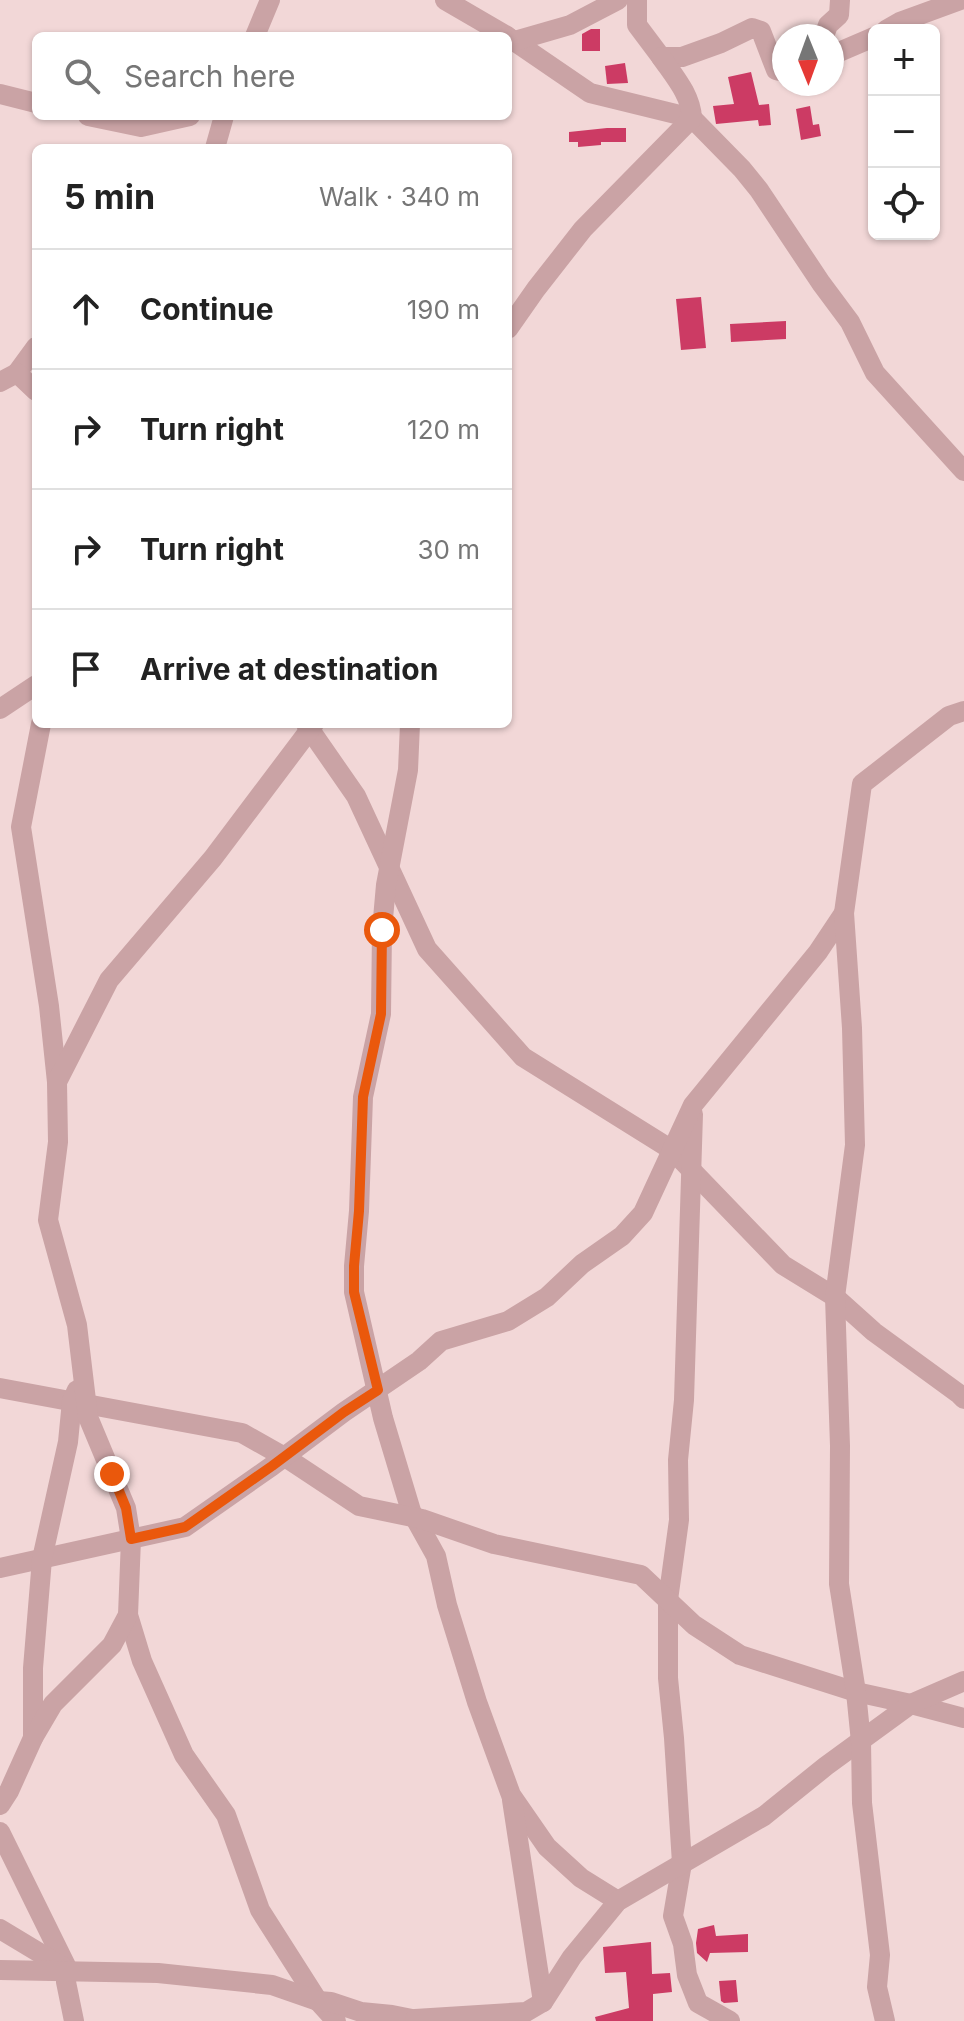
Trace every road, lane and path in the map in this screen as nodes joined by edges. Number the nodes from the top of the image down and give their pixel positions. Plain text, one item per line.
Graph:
1 (270, 0) edge
2 (445, 0) edge
3 (618, 0) edge
4 (637, 0) edge
5 (840, 0) edge
6 (960, 0) edge
7 (829, 24) edge
8 (896, 24) edge
9 (257, 32) edge
10 (498, 32) edge
11 (512, 38) edge
12 (868, 40) edge
13 (512, 41) edge
14 (844, 50) edge
15 (661, 57) junction
16 (772, 60) edge
17 (0, 94) edge
18 (32, 102) edge
19 (692, 118) junction
20 (107, 120) edge
21 (172, 120) edge
22 (223, 120) edge
23 (217, 144) edge
24 (512, 323) edge
25 (32, 351) edge
26 (8, 377) edge
27 (32, 389) edge
28 (964, 471) edge
29 (32, 688) edge
30 (0, 709) edge
31 (964, 711) edge
32 (40, 728) edge
33 (309, 728) edge
34 (311, 728) edge
35 (410, 728) edge
36 (389, 868) junction
37 (844, 913) junction
38 (57, 1082) junction
39 (693, 1105) junction
40 (672, 1150) junction
41 (691, 1170) junction
42 (835, 1297) junction
43 (0, 1388) edge
44 (378, 1390) junction
45 (964, 1399) edge
46 (79, 1402) junction
47 (284, 1456) junction
48 (414, 1517) junction
49 (131, 1539) junction
50 (42, 1559) junction
51 (0, 1568) edge
52 (668, 1600) junction
53 (128, 1615) junction
54 (964, 1681) edge
55 (856, 1692) junction
56 (911, 1704) junction
57 (964, 1718) edge
58 (33, 1738) junction
59 (861, 1742) junction
60 (511, 1795) junction
61 (0, 1805) edge
62 (0, 1832) edge
63 (682, 1863) junction
64 (618, 1901) junction
65 (0, 1929) edge
66 (0, 1970) edge
67 (68, 1970) junction
68 (318, 2001) junction
69 (531, 2014) edge
70 (419, 2020) edge
71 (74, 2021) edge
72 (336, 2021) edge
73 (730, 2021) edge
74 (885, 2021) edge

1 - 9 street
2 - 10 street
3 - 11 street
4 - 15 street
5 - 7 street
6 - 8 street
12 - 14 street
13 - 19 street
15 - 16 street
15 - 19 street
17 - 18 street
19 - 24 street
19 - 28 street
20 - 21 street
22 - 23 street
25 - 26 street
26 - 27 street
29 - 30 street
31 - 37 street
32 - 38 street
33 - 38 street
34 - 36 street
35 - 36 street
36 - 40 street
36 - 44 street
37 - 39 street
37 - 42 street
38 - 46 street
39 - 40 street
39 - 41 street
40 - 41 street
40 - 44 street
41 - 42 street
41 - 52 street
42 - 45 street
42 - 55 street
43 - 46 street
44 - 47 street
44 - 48 street
46 - 47 street
46 - 49 street
46 - 50 street
47 - 48 street
47 - 49 street
48 - 52 street
48 - 60 street
49 - 50 street
49 - 53 street
50 - 51 street
50 - 58 street
52 - 55 street
52 - 63 street
53 - 58 street
53 - 68 street
54 - 56 street
55 - 56 street
55 - 59 street
56 - 57 street
56 - 59 street
58 - 61 street
59 - 63 street
59 - 74 street
60 - 64 street
60 - 69 street
62 - 67 street
63 - 64 street
63 - 73 street
64 - 69 street
65 - 67 street
66 - 67 street
67 - 68 street
67 - 71 street
68 - 70 street
68 - 72 street
69 - 70 street

